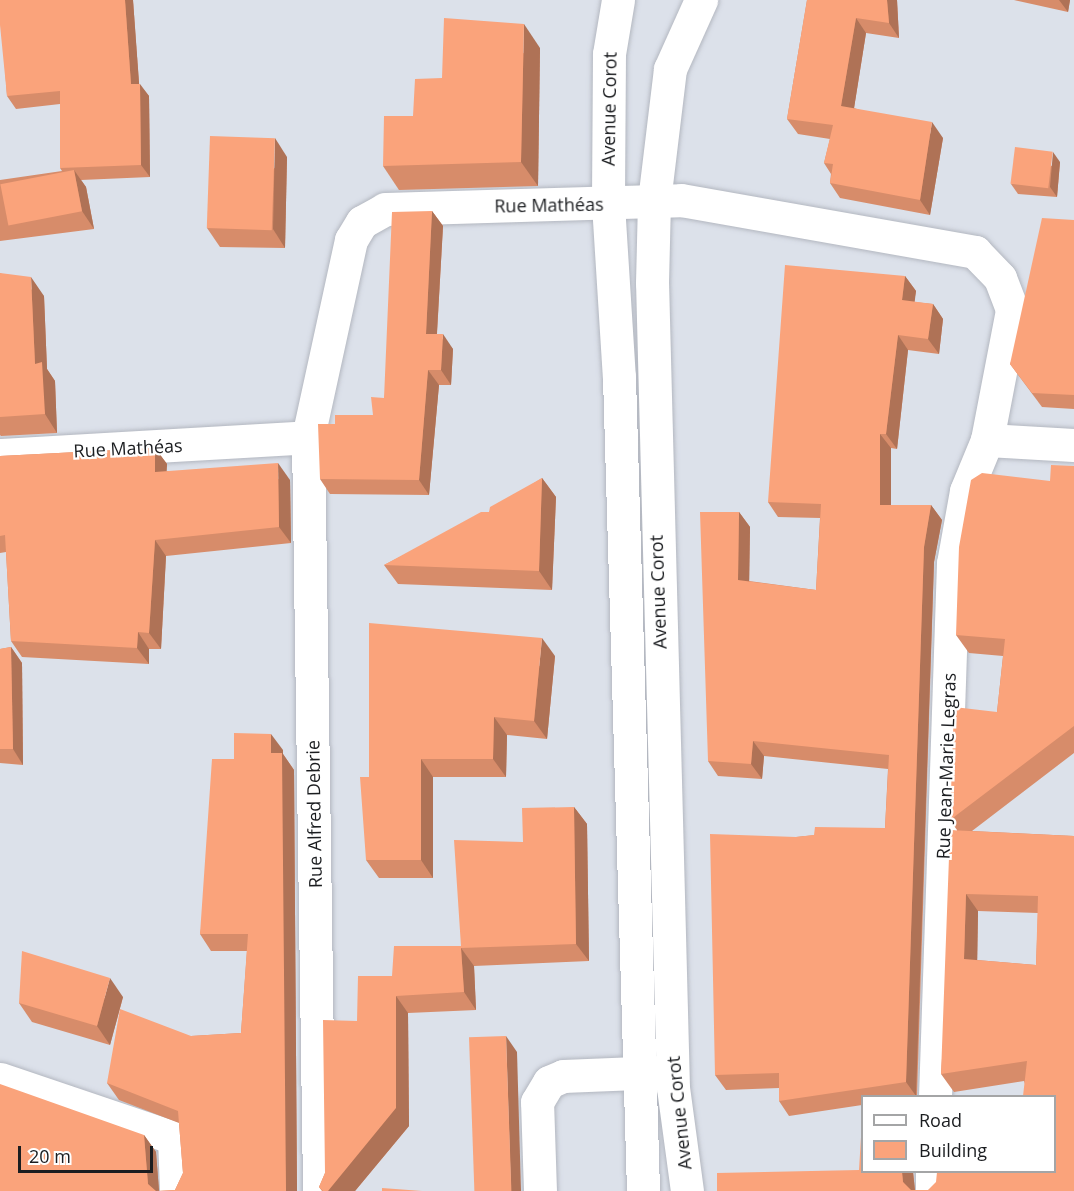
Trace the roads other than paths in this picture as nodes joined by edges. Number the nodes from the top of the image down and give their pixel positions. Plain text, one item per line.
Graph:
1 (618, 0) edge
2 (701, 0) edge
3 (654, 201) junction
4 (608, 204) junction
5 (308, 437) junction
6 (987, 440) junction
7 (1074, 445) edge
8 (0, 455) edge
9 (673, 1071) junction
10 (639, 1072) junction
11 (0, 1078) edge
12 (935, 1095) edge
13 (932, 1173) edge
14 (176, 1191) edge
15 (318, 1191) edge
16 (540, 1191) edge
17 (643, 1191) edge
18 (687, 1191) edge
19 (932, 1191) edge

1 - 4 street, Avenue Corot
2 - 3 street, Avenue Corot
3 - 4 street, Rue Mathéas
3 - 6 street, Rue Mathéas
3 - 9 street, Avenue Corot
4 - 5 street, Rue Mathéas
4 - 10 street, Avenue Corot
5 - 8 street, Rue Mathéas
5 - 15 street, Rue Alfred Debrie
6 - 7 street
6 - 12 street, Rue Jean-Marie Legras
9 - 10 street
9 - 18 street, Avenue Corot
10 - 16 street
10 - 17 street, Avenue Corot
11 - 14 street
13 - 19 street

